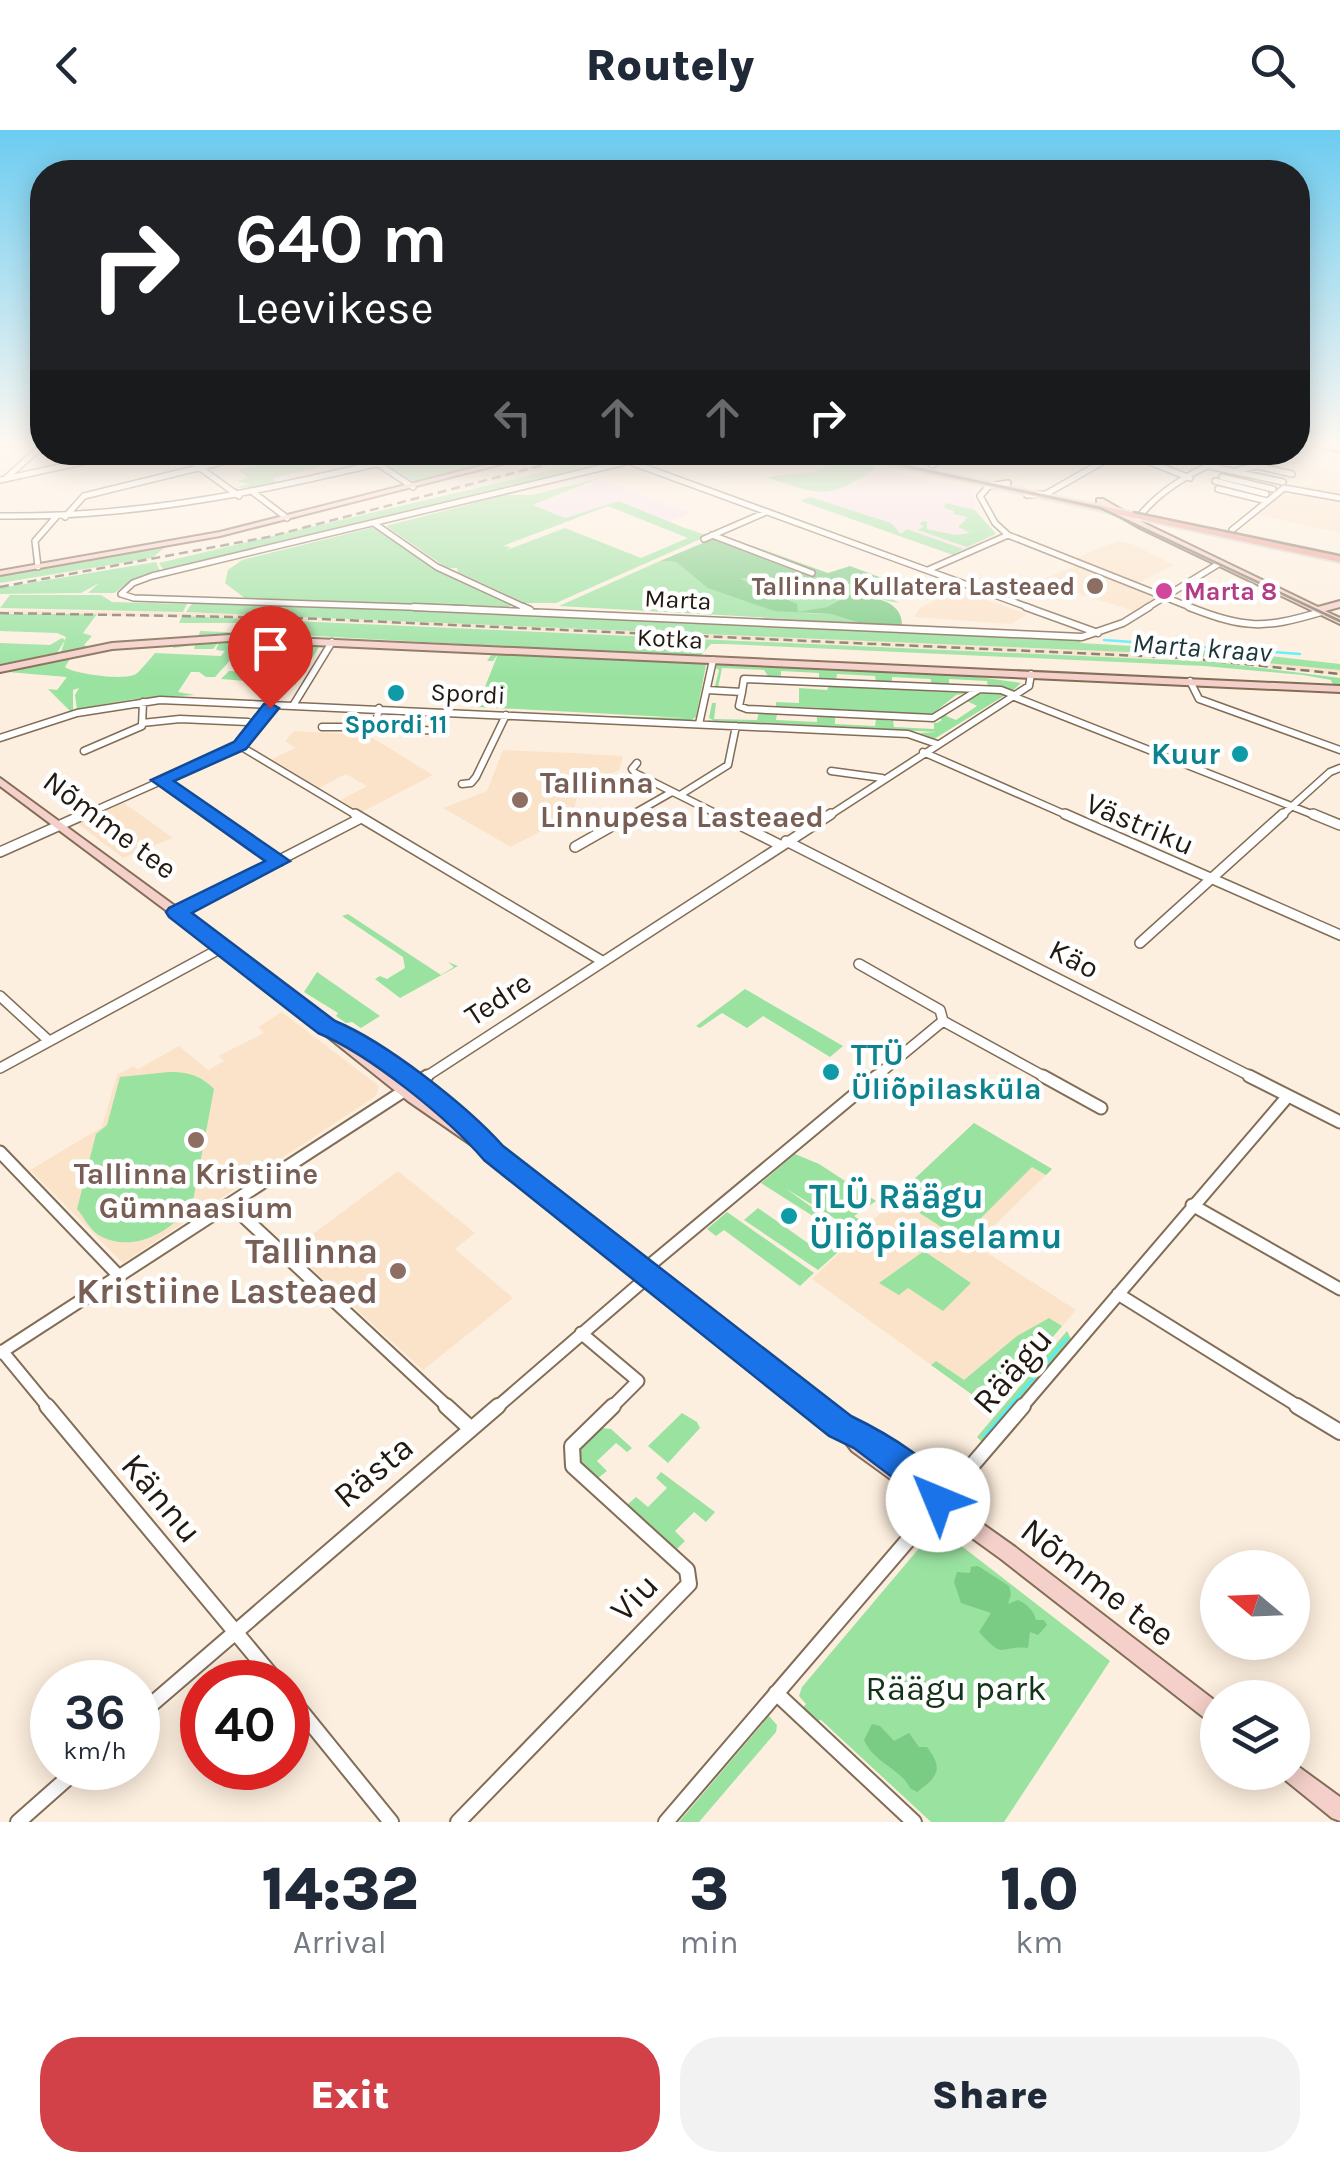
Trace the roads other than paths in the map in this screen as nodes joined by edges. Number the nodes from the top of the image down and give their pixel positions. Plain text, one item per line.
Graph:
1 (52, 522) edge
2 (267, 522) edge
3 (383, 522) edge
4 (743, 522) edge
5 (790, 522) edge
6 (998, 522) edge
7 (1144, 522) edge
8 (1155, 522) edge
9 (1164, 522) edge
10 (1240, 522) edge
11 (375, 524) junction
12 (1232, 530) junction
13 (1008, 535) junction
14 (1340, 556) edge
15 (1220, 563) junction
16 (38, 567) junction
17 (928, 570) junction
18 (0, 573) edge
19 (812, 573) dead end
20 (1166, 596) junction
21 (1340, 604) edge
22 (1320, 611) junction
23 (536, 612) junction
24 (1340, 621) edge
25 (1098, 633) junction
26 (332, 642) junction
27 (713, 660) junction
28 (0, 668) edge
29 (1027, 674) junction
30 (1190, 681) junction
31 (979, 689) junction
32 (1340, 689) edge
33 (706, 690) junction
34 (742, 692) junction
35 (1013, 695) junction
36 (143, 702) junction
37 (272, 703) junction
38 (294, 704) junction
39 (379, 708) junction
40 (506, 714) junction
41 (248, 722) dead end
42 (142, 723) junction
43 (699, 724) junction
44 (322, 726) dead end
45 (736, 726) junction
46 (375, 727) junction
47 (439, 731) dead end
48 (0, 738) edge
49 (936, 744) junction
50 (240, 746) junction
51 (1340, 750) edge
52 (84, 751) dead end
53 (922, 752) junction
54 (637, 763) dead end
55 (1340, 768) edge
56 (831, 771) dead end
57 (882, 778) junction
58 (160, 780) junction
59 (0, 781) edge
60 (462, 784) dead end
61 (676, 794) junction
62 (1292, 806) junction
63 (361, 818) junction
64 (1340, 825) edge
65 (60, 826) junction
66 (783, 843) junction
67 (575, 847) dead end
68 (0, 852) edge
69 (280, 861) junction
70 (1212, 879) junction
71 (177, 912) junction
72 (1340, 934) edge
73 (1140, 943) dead end
74 (223, 947) junction
75 (602, 961) junction
76 (860, 964) dead end
77 (0, 996) edge
78 (943, 1020) junction
79 (49, 1041) junction
80 (0, 1068) edge
81 (409, 1087) junction
82 (1288, 1096) junction
83 (1101, 1108) dead end
84 (1340, 1122) edge
85 (0, 1152) edge
86 (230, 1204) junction
87 (1192, 1205) junction
88 (647, 1273) junction
89 (119, 1276) junction
90 (1340, 1289) edge
91 (1118, 1294) junction
92 (581, 1333) junction
93 (1, 1352) edge
94 (470, 1428) junction
95 (1340, 1432) edge
96 (938, 1500) junction
97 (234, 1630) junction
98 (259, 1660) edge
99 (776, 1692) junction
100 (160, 1696) edge
101 (1200, 1702) edge
102 (310, 1722) edge
103 (1310, 1787) edge
104 (54, 1790) edge
105 (1340, 1810) edge
106 (18, 1822) edge
107 (391, 1822) edge
108 (458, 1822) edge
109 (666, 1822) edge
110 (914, 1822) edge

1 - 16 street
2 - 16 street
3 - 11 street
4 - 19 street
5 - 17 street
6 - 13 street
7 - 15 street
8 - 14 main road
9 - 12 main road
10 - 12 street
11 - 23 street
11 - 23 street, Marta
12 - 14 main road
13 - 17 street
13 - 20 street
15 - 20 street, Marta
15 - 22 street
16 - 18 street
17 - 25 street
20 - 22 street
20 - 25 street, Marta
21 - 22 street
22 - 24 street
23 - 25 street, Marta
26 - 27 street, Kotka
26 - 28 street, Kotka
26 - 38 street
27 - 29 street, Kotka
27 - 33 street
29 - 30 street, Kotka
29 - 35 street, Tedre
30 - 32 street, Kotka
30 - 51 street
31 - 34 street
31 - 34 street
31 - 35 street
33 - 34 street
33 - 43 street
35 - 49 street, Tedre
35 - 62 street
36 - 37 street, Spordi
36 - 42 street
36 - 48 street, Spordi
37 - 38 street, Spordi
37 - 50 street
38 - 39 street, Spordi
39 - 40 street, Spordi
39 - 46 street
40 - 43 street, Spordi
40 - 60 street
41 - 42 street
42 - 52 street
43 - 45 street, Spordi
44 - 46 street
45 - 49 street, Spordi
45 - 61 street
46 - 47 street
49 - 53 street, Tedre
50 - 58 street
50 - 63 street
53 - 57 street, Tedre
53 - 70 street, Västriku
54 - 61 street, Käo
55 - 62 street
56 - 57 street
57 - 66 street, Tedre
58 - 65 street
58 - 69 street
59 - 65 street, Nõmme tee
61 - 66 street, Käo
61 - 67 street
62 - 64 street
62 - 70 street
63 - 69 street
63 - 75 street
65 - 68 street
65 - 71 street, Nõmme tee
66 - 75 street, Tedre
66 - 82 street, Käo
69 - 71 street
70 - 72 street, Västriku
70 - 73 street
71 - 74 street, Nõmme tee
74 - 79 street
74 - 81 street, Nõmme tee
75 - 81 street, Tedre
76 - 78 street
77 - 79 street
78 - 83 street
78 - 88 street, Rästa
79 - 80 street
81 - 86 street, Tedre
81 - 88 street, Nõmme tee
82 - 84 street, Käo
82 - 87 street, Räägu
85 - 89 street
86 - 89 street, Tedre
86 - 94 street
87 - 90 street
87 - 91 street, Räägu
88 - 92 street, Rästa
88 - 96 street, Nõmme tee
89 - 93 street, Tedre
91 - 95 street
91 - 96 street, Räägu
92 - 94 street, Rästa
92 - 108 street, Viu
93 - 97 street, Kännu
94 - 97 street, Rästa
96 - 99 street, Räägu
96 - 101 street, Nõmme tee
97 - 98 street, Kännu
97 - 100 street, Rästa
99 - 109 street, Räägu
99 - 110 street
102 - 107 street
103 - 105 street
104 - 106 street

